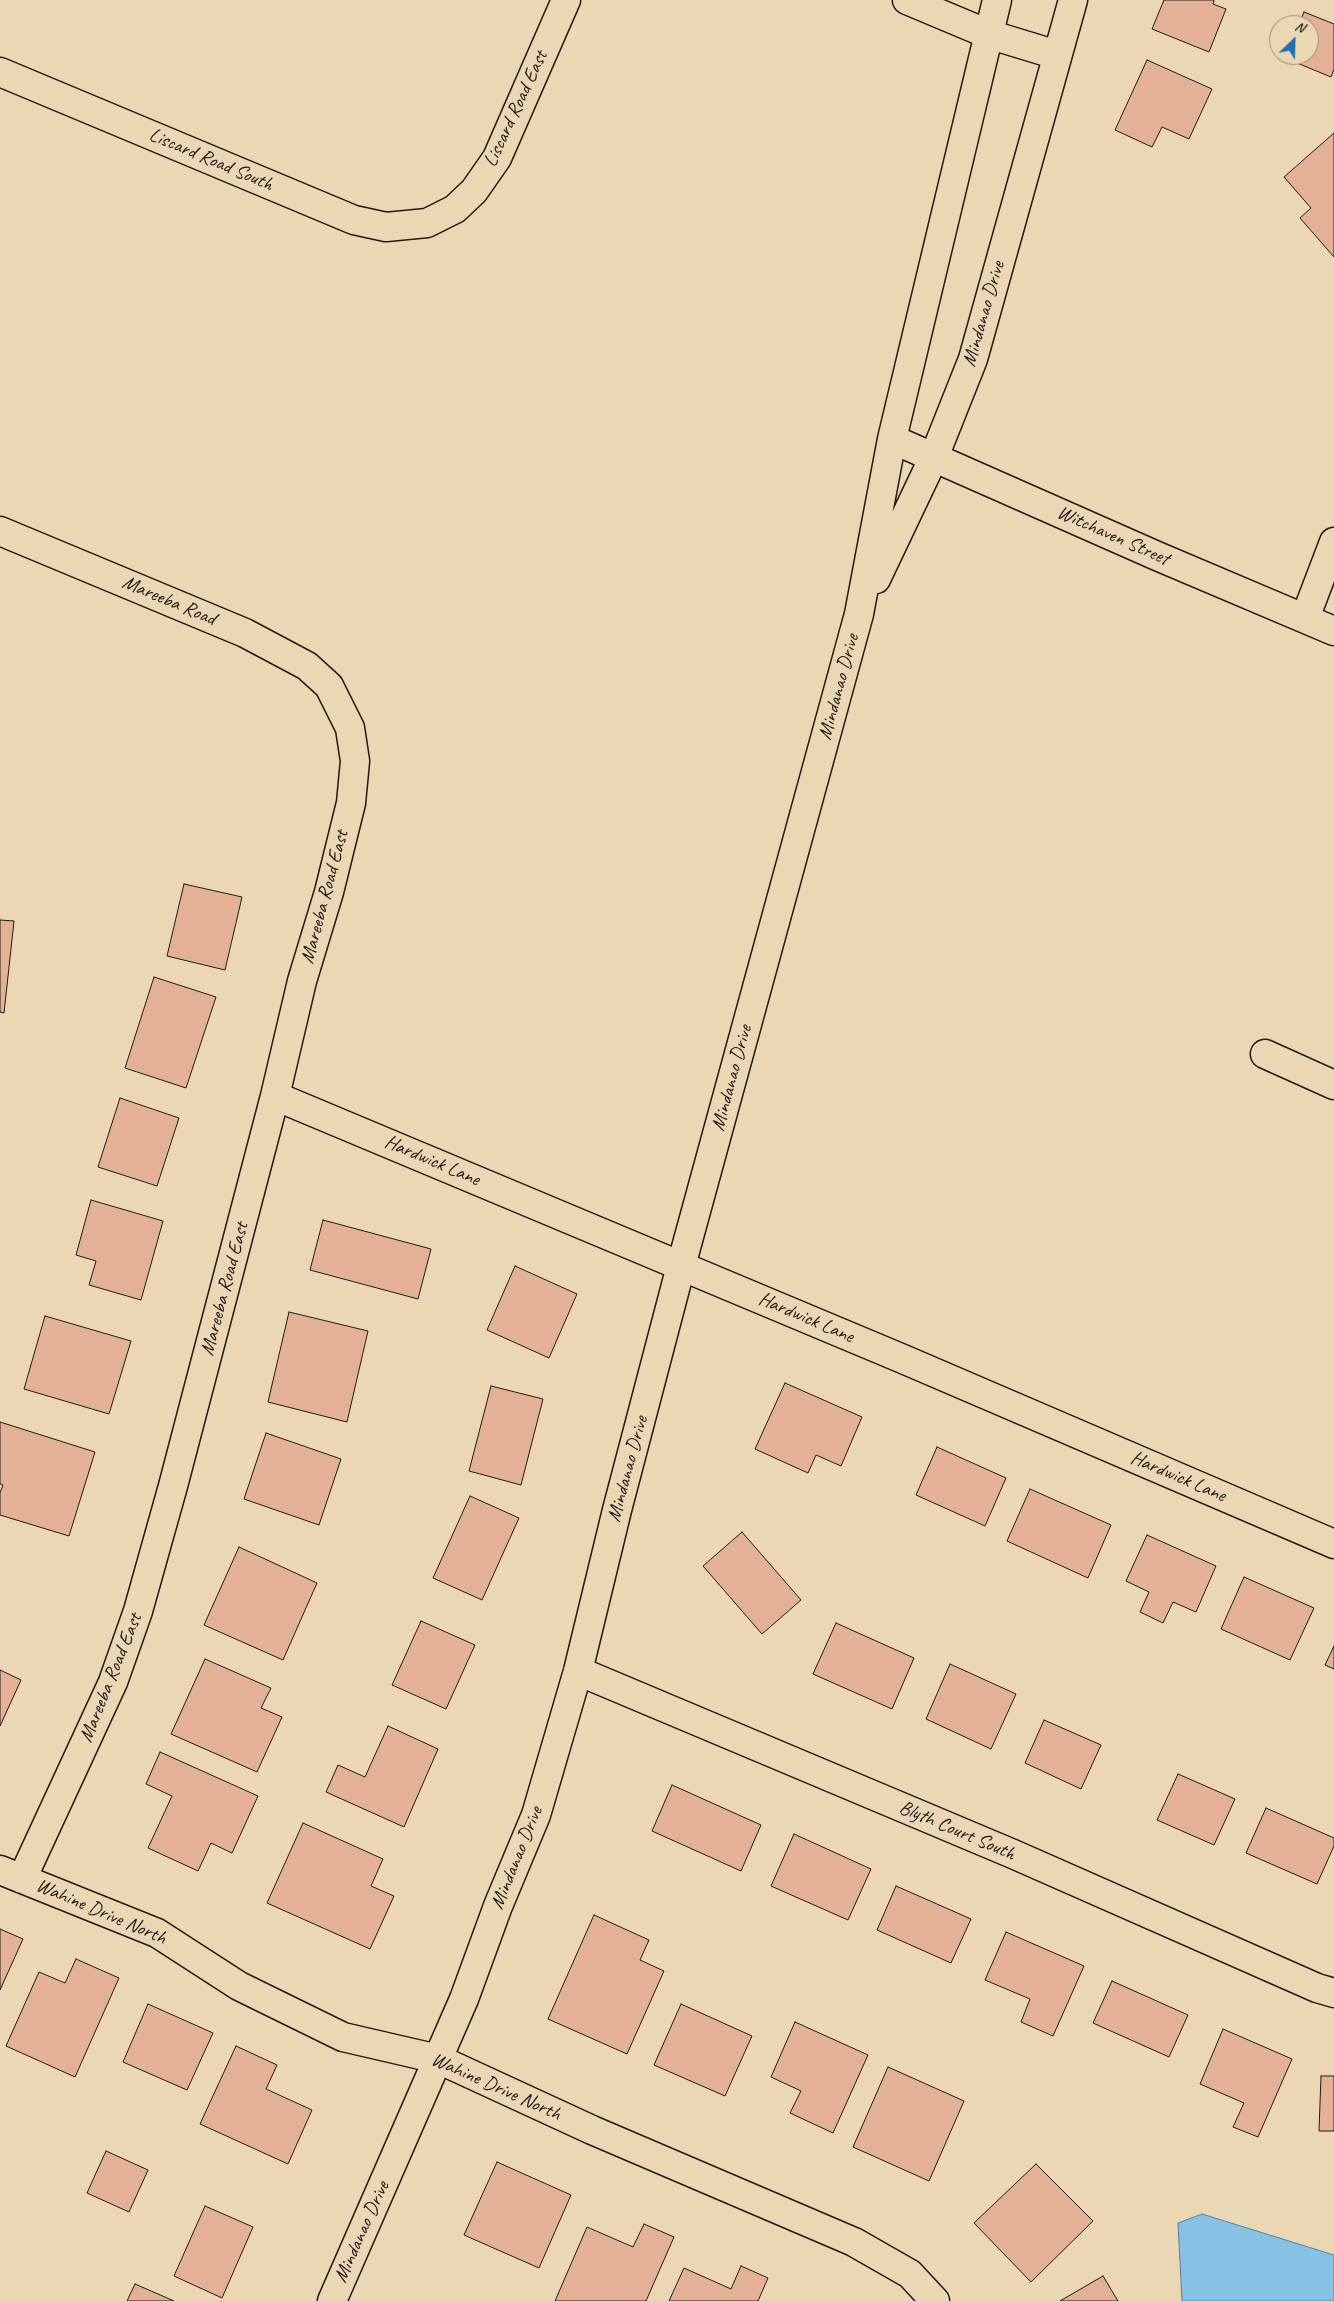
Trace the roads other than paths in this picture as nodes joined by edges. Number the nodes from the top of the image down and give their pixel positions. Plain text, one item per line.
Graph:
1 (566, 0) edge
2 (908, 0) edge
3 (997, 0) edge
4 (1073, 0) edge
5 (988, 34) junction
6 (1057, 55) junction
7 (0, 72) edge
8 (427, 224) joint
9 (892, 439) junction
10 (934, 457) junction
11 (0, 531) edge
12 (1334, 542) edge
13 (859, 614) junction
14 (1305, 618) junction
15 (1334, 631) edge
16 (329, 686) joint
17 (1265, 1054) dead end
18 (1334, 1085) edge
19 (275, 1096) junction
20 (681, 1266) junction
21 (1334, 1544) edge
22 (578, 1671) junction
23 (11, 1874) edge
24 (1334, 1993) edge
25 (438, 2059) junction
26 (332, 2301) edge
27 (935, 2301) edge

1 - 8 street, Liscard Road East
2 - 5 street
3 - 5 street, Mindanao Drive
4 - 6 street, Mindanao Drive
5 - 6 street
5 - 9 street, Mindanao Drive
6 - 10 street, Mindanao Drive
7 - 8 street, Liscard Road South
9 - 10 street, Witchaven Street
9 - 13 street, Mindanao Drive
10 - 13 street, Mindanao Drive
10 - 14 street, Witchaven Street
11 - 16 street, Mareeba Road
12 - 14 street
13 - 20 street, Mindanao Drive
14 - 15 street, Witchaven Street
16 - 19 street, Mareeba Road East
17 - 18 street
19 - 20 street, Hardwick Lane
19 - 23 street, Mareeba Road East
20 - 21 street, Hardwick Lane
20 - 22 street, Mindanao Drive
22 - 24 street, Blyth Court South
22 - 25 street, Mindanao Drive
23 - 25 street, Wahine Drive North
25 - 26 street, Mindanao Drive
25 - 27 street, Wahine Drive North

